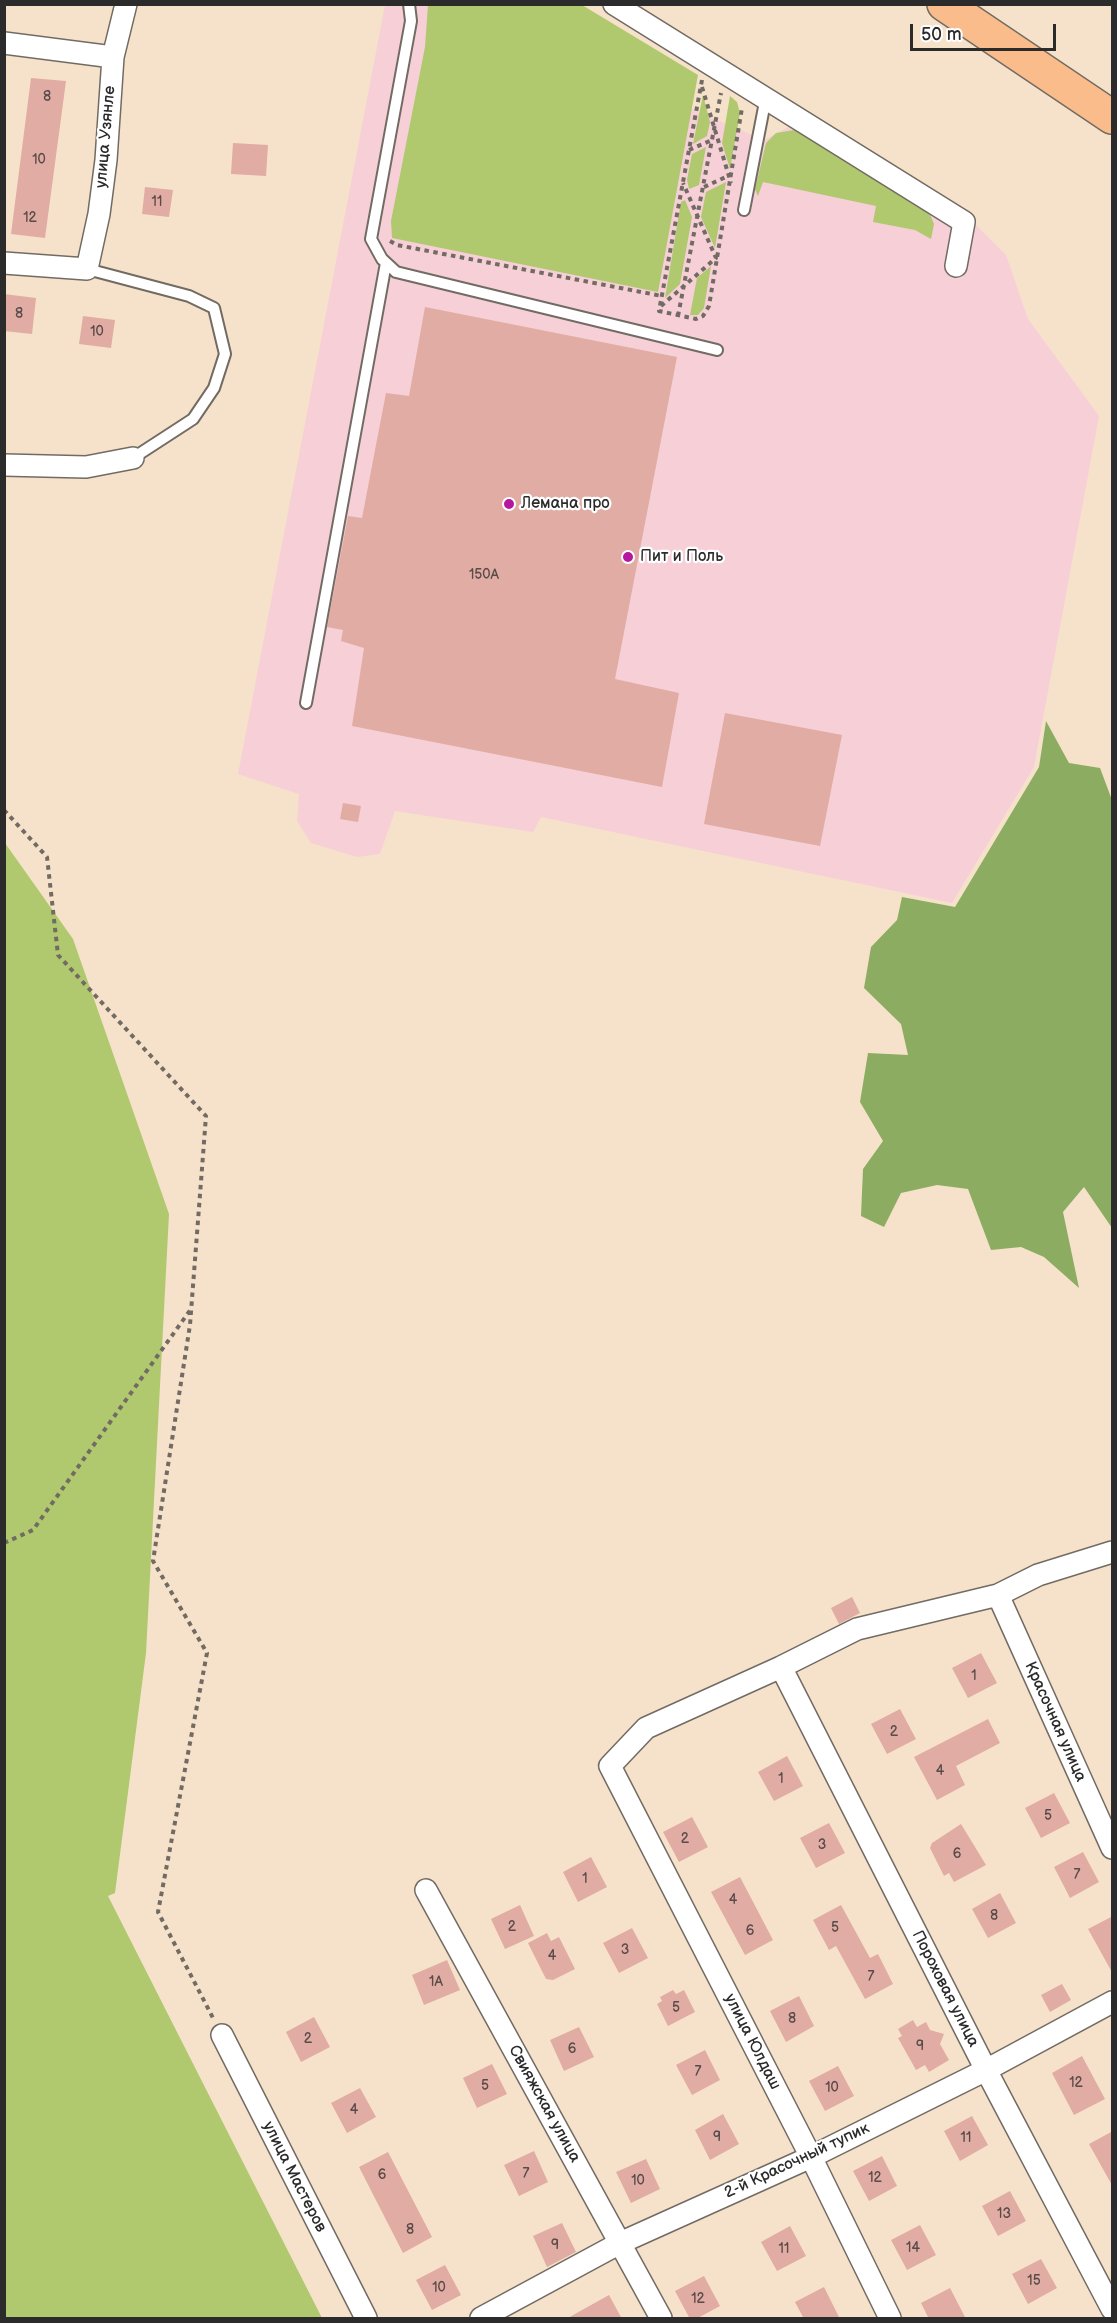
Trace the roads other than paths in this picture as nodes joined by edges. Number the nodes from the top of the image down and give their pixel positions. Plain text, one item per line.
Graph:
1 (126, 4) edge
2 (409, 4) edge
3 (614, 4) edge
4 (944, 4) edge
5 (4, 44) edge
6 (112, 57) junction
7 (766, 96) junction
8 (1113, 117) edge
9 (744, 210) dead end
10 (386, 262) junction
11 (4, 263) edge
12 (956, 266) dead end
13 (87, 269) junction
14 (717, 350) dead end
15 (133, 458) joint
16 (4, 465) edge
17 (306, 703) dead end
18 (1113, 1552) edge
19 (998, 1596) junction
20 (781, 1667) junction
21 (1113, 1848) edge
22 (426, 1890) dead end
23 (1113, 2002) edge
24 (222, 2035) road end
25 (986, 2070) junction
26 (811, 2157) junction
27 (620, 2243) junction
28 (1113, 2309) edge
29 (366, 2319) edge
30 (481, 2319) edge
31 (661, 2319) edge
32 (890, 2319) edge

1 - 6 street, улица Узянле
2 - 10 lane
3 - 7 street
4 - 8 main road
5 - 6 street
6 - 13 street, улица Узянле
7 - 9 lane
7 - 12 street
10 - 14 lane
10 - 17 lane
11 - 13 street
13 - 15 lane
15 - 16 street
18 - 19 street
19 - 20 street
19 - 21 street, Красочная улица
20 - 25 street, Пороховая улица
20 - 26 street, улица Юлдаш
22 - 27 street, Свияжская улица
23 - 25 street, 2-й Красочный тупик
24 - 29 street, улица Мастеров
25 - 26 street, 2-й Красочный тупик
25 - 28 street, Пороховая улица
26 - 27 street, 2-й Красочный тупик
26 - 32 street, улица Юлдаш
27 - 30 street, 2-й Красочный тупик
27 - 31 street, Свияжская улица

